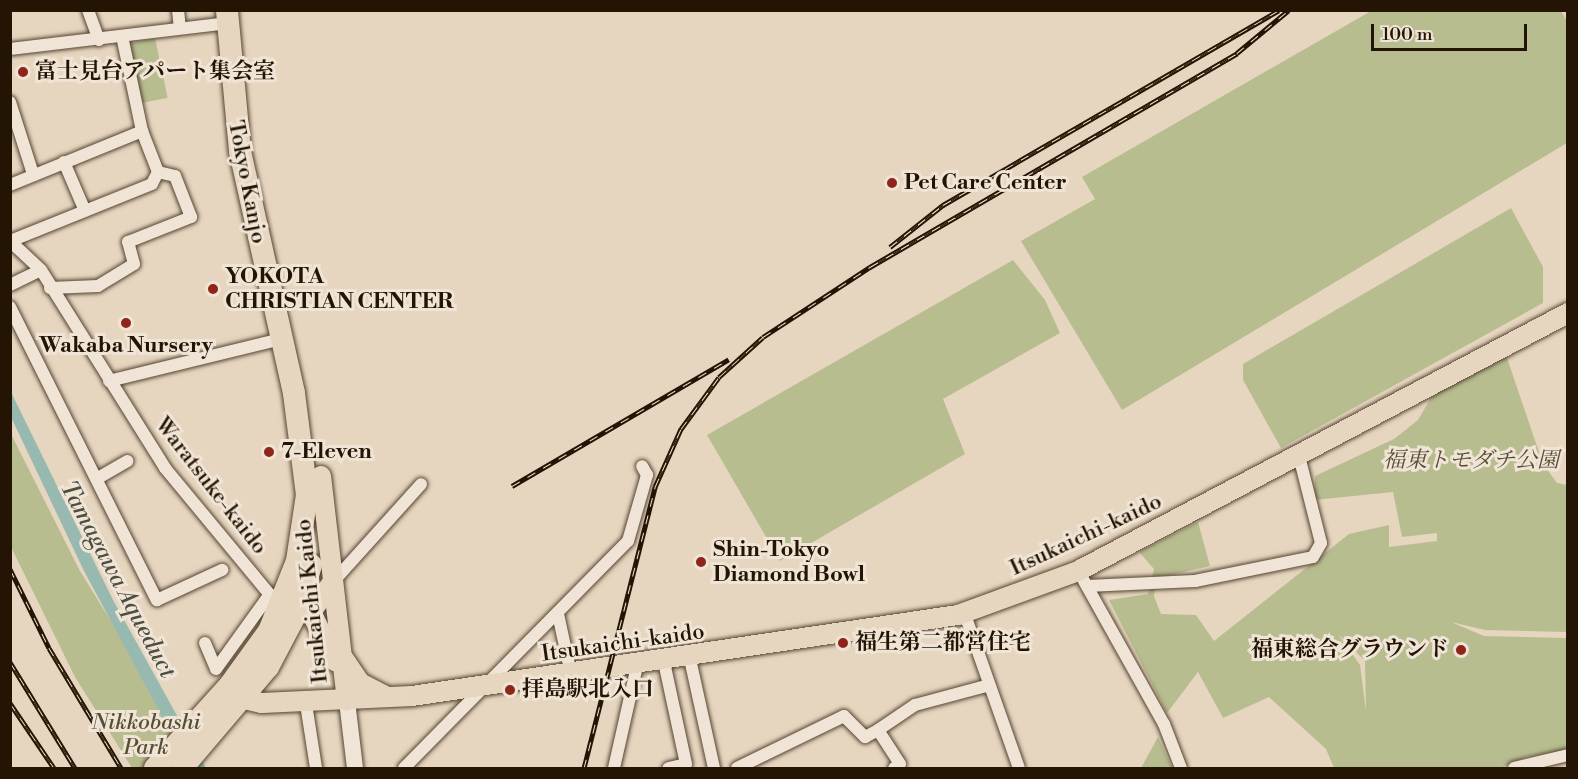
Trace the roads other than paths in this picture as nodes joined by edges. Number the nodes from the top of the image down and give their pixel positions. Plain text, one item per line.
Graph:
1 (88, 10) edge
2 (178, 10) edge
3 (232, 15) edge
4 (180, 28) junction
5 (122, 36) junction
6 (99, 40) junction
7 (10, 49) edge
8 (10, 102) edge
9 (142, 131) junction
10 (64, 162) junction
11 (158, 172) junction
12 (33, 174) junction
13 (10, 185) edge
14 (85, 211) junction
15 (10, 241) edge
16 (41, 270) junction
17 (10, 285) edge
18 (50, 288) junction
19 (10, 307) edge
20 (1568, 312) edge
21 (281, 339) junction
22 (109, 381) junction
23 (1299, 456) junction
24 (128, 461) dead end
25 (642, 466) dead end
26 (321, 476) junction
27 (98, 478) junction
28 (421, 484) dead end
29 (222, 570) dead end
30 (1082, 578) junction
31 (332, 583) junction
32 (275, 600) junction
33 (964, 612) junction
34 (558, 614) junction
35 (205, 643) dead end
36 (341, 651) junction
37 (690, 659) junction
38 (664, 662) junction
39 (637, 666) junction
40 (571, 674) junction
41 (986, 686) junction
42 (486, 688) junction
43 (237, 692) junction
44 (392, 698) junction
45 (347, 701) junction
46 (306, 704) junction
47 (220, 712) junction
48 (878, 730) junction
49 (1568, 755) edge
50 (155, 768) edge
51 (182, 768) edge
52 (316, 768) edge
53 (355, 768) edge
54 (404, 768) edge
55 (614, 768) edge
56 (668, 768) edge
57 (714, 768) edge
58 (737, 768) edge
59 (894, 768) edge
60 (1019, 768) edge
61 (1181, 768) edge
62 (1514, 768) edge

1 - 6 street
2 - 4 street
3 - 4 street
3 - 21 highway, Tokyo Kanjo
3 - 26 highway, Tokyo Kanjo
4 - 5 street
5 - 6 street
5 - 9 street
6 - 7 street
8 - 12 street
9 - 10 street
9 - 11 street
10 - 12 street
10 - 14 street
11 - 14 street
11 - 18 street
12 - 13 street
14 - 15 street
15 - 16 street, Waratsuke-kaido
16 - 17 street
16 - 18 street, Waratsuke-kaido
18 - 22 street, Waratsuke-kaido
19 - 27 street
20 - 23 main road, Itsukaichi-kaido
21 - 22 street
21 - 32 highway, Tokyo Kanjo
22 - 32 street, Waratsuke-kaido
23 - 30 main road, Itsukaichi-kaido
23 - 30 street
24 - 27 street
25 - 34 street
26 - 31 main road, Itsukaichi Kaido
26 - 43 highway, Tokyo Kanjo
27 - 29 street
28 - 31 street
30 - 33 main road, Itsukaichi-kaido
30 - 61 street
31 - 36 main road, Itsukaichi Kaido
31 - 45 main road
32 - 35 street
32 - 43 highway, Tokyo Kanjo
33 - 37 main road, Itsukaichi-kaido
33 - 41 street
34 - 40 street
34 - 42 street
36 - 44 main road
36 - 45 main road, Itsukaichi Kaido
37 - 38 main road, Itsukaichi-kaido
37 - 57 street
38 - 39 main road, Itsukaichi-kaido
38 - 56 street
39 - 40 main road, Itsukaichi-kaido
39 - 55 street
40 - 42 main road, Itsukaichi-kaido
41 - 48 street
41 - 60 street
42 - 44 main road, Itsukaichi Kaido
42 - 54 street
43 - 46 main road
43 - 47 highway, Tokyo Kanjo
44 - 45 main road, Itsukaichi Kaido
45 - 46 main road
45 - 53 street
46 - 52 street
47 - 50 highway, Tokyo Kanjo
47 - 51 highway, Tokyo Kanjo
48 - 58 street
48 - 59 street
49 - 62 street

